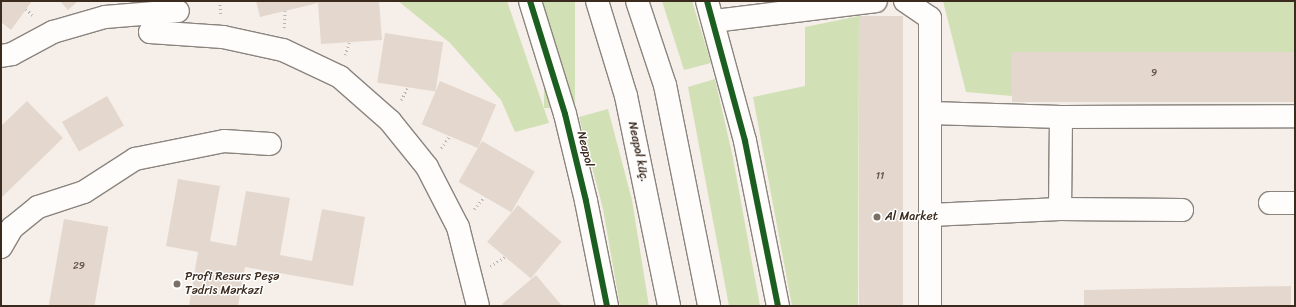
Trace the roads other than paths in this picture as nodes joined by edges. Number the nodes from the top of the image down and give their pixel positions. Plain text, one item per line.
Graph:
1 (530, 1) edge
2 (597, 1) edge
3 (637, 1) edge
4 (876, 1) edge
5 (905, 1) edge
6 (178, 11) dead end
7 (710, 11) edge
8 (150, 32) dead end
9 (1, 56) edge
10 (930, 113) junction
11 (1295, 116) edge
12 (1060, 117) junction
13 (270, 144) dead end
14 (1270, 203) dead end
15 (1295, 203) edge
16 (1060, 209) junction
17 (1182, 210) dead end
18 (930, 215) junction
19 (1, 246) edge
20 (478, 306) edge
21 (607, 306) edge
22 (669, 306) edge
23 (708, 306) edge
24 (778, 306) edge
25 (930, 306) edge

1 - 21 main road, Neapol
2 - 22 main road, Neapol küç.
3 - 23 main road
4 - 7 main road
5 - 10 main road
6 - 9 main road
7 - 24 main road
8 - 20 main road
10 - 12 main road
10 - 18 main road
11 - 12 main road
12 - 16 main road
13 - 19 main road
14 - 15 main road
16 - 17 main road
16 - 18 main road
18 - 25 main road

